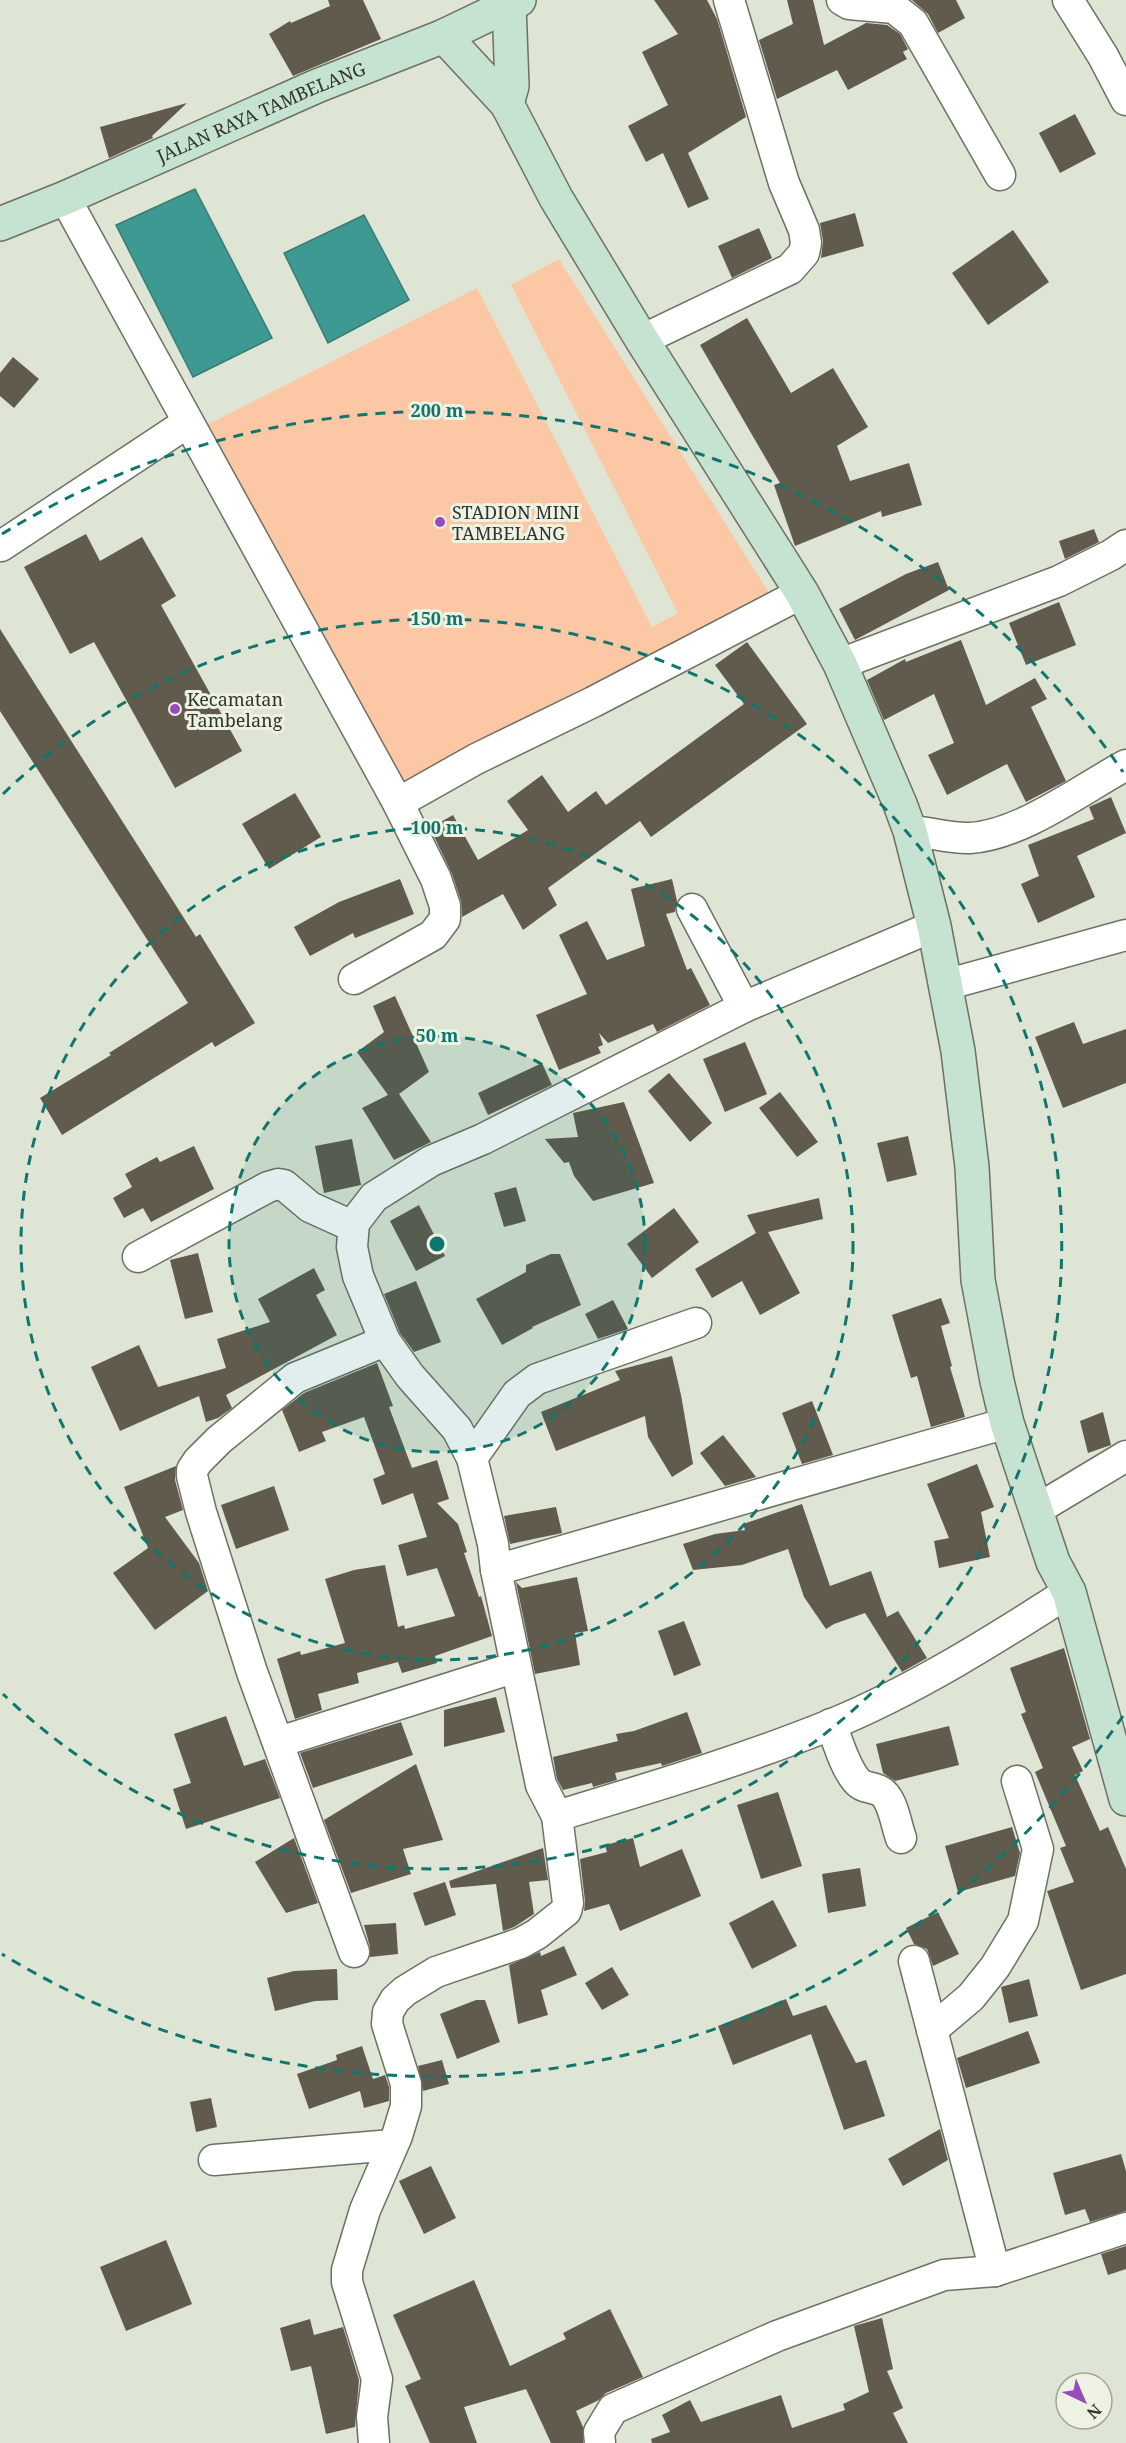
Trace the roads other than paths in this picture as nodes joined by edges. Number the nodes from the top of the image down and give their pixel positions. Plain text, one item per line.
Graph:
1 (729, 0) edge
2 (842, 0) edge
3 (1068, 0) edge
4 (514, 2) edge
5 (444, 36) junction
6 (1126, 99) edge
7 (507, 104) junction
8 (1000, 175) dead end
9 (65, 198) junction
10 (0, 224) edge
11 (642, 340) junction
12 (187, 423) junction
13 (1126, 544) edge
14 (1, 546) edge
15 (802, 593) junction
16 (840, 664) junction
17 (1126, 765) edge
18 (398, 803) junction
19 (910, 831) junction
20 (692, 909) dead end
21 (934, 926) junction
22 (1126, 935) edge
23 (354, 980) dead end
24 (945, 985) junction
25 (744, 1007) junction
26 (352, 1226) junction
27 (138, 1257) dead end
28 (696, 1323) dead end
29 (385, 1341) junction
30 (1007, 1423) junction
31 (1126, 1456) edge
32 (472, 1458) junction
33 (1036, 1510) junction
34 (496, 1570) junction
35 (1069, 1592) junction
36 (516, 1667) junction
37 (831, 1724) junction
38 (279, 1742) junction
39 (1017, 1781) dead end
40 (1126, 1799) edge
41 (557, 1816) junction
42 (901, 1838) dead end
43 (354, 1952) dead end
44 (914, 1961) dead end
45 (932, 2030) junction
46 (392, 2145) junction
47 (214, 2160) dead end
48 (1126, 2228) edge
49 (994, 2271) junction
50 (374, 2443) edge
51 (600, 2443) edge

1 - 11 street
2 - 8 street
3 - 6 street
4 - 5 street, JALAN RAYA TAMBELANG
4 - 7 street
5 - 7 street
5 - 9 street, JALAN RAYA TAMBELANG
7 - 11 street
9 - 10 street, JALAN RAYA TAMBELANG
9 - 12 street
11 - 15 street
12 - 14 street
12 - 18 street
13 - 16 street
15 - 16 street
15 - 18 street
16 - 19 street
17 - 19 street
18 - 23 street
19 - 21 street
20 - 25 street
21 - 24 street
21 - 25 street
22 - 24 street
24 - 30 street
25 - 26 street
26 - 27 street
26 - 29 street
28 - 32 street
29 - 32 street
29 - 38 street
30 - 33 street
30 - 34 street
31 - 33 street
32 - 34 street
33 - 35 street
34 - 36 street
35 - 37 street
35 - 40 street
36 - 38 street
36 - 41 street
37 - 41 street
37 - 42 street
38 - 43 street
39 - 45 street
41 - 46 street
44 - 45 street
45 - 49 street
46 - 47 street
46 - 50 street
48 - 49 street
49 - 51 street

